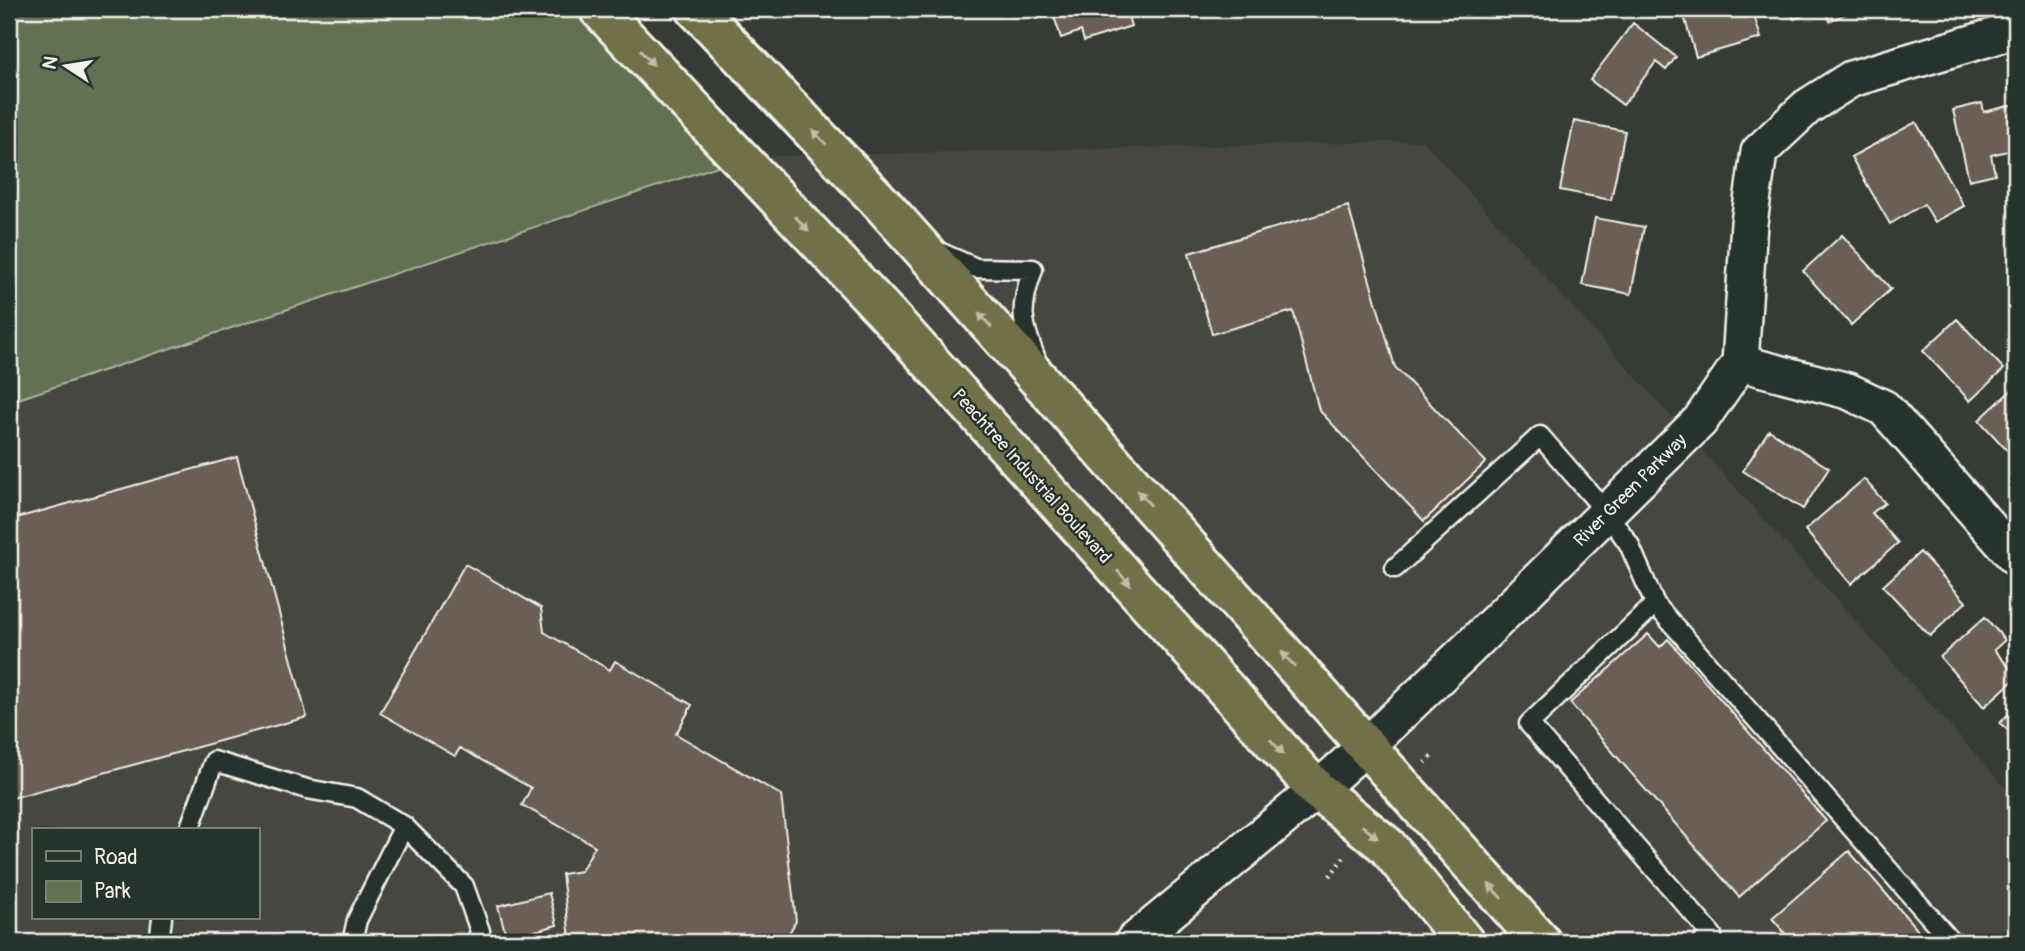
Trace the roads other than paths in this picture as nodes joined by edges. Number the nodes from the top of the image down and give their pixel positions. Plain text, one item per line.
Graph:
1 (599, 9) edge
2 (696, 9) edge
3 (2016, 30) edge
4 (915, 241) junction
5 (1740, 363) junction
6 (1047, 389) junction
7 (1607, 513) junction
8 (2016, 558) edge
9 (1395, 568) dead end
10 (1655, 604) junction
11 (1366, 746) junction
12 (1317, 790) junction
13 (404, 826) junction
14 (190, 828) edge
15 (162, 920) edge
16 (1711, 940) edge
17 (159, 942) edge
18 (352, 942) edge
19 (477, 942) edge
20 (1133, 942) edge
21 (1464, 942) edge
22 (1541, 942) edge
23 (1952, 942) edge

1 -> 12 highway, Peachtree Industrial Boulevard
4 -> 2 highway
3 - 5 street
6 -> 4 highway
4 - 6 lane
5 - 7 street, River Green Parkway
5 - 8 street
11 -> 6 highway
7 - 9 lane
7 - 10 lane
7 - 11 street, River Green Parkway
10 - 16 lane
10 - 23 lane
11 - 12 street, River Green Parkway
22 -> 11 highway
12 - 20 street, River Green Parkway
12 -> 21 highway, Peachtree Industrial Boulevard
13 - 14 lane
13 - 18 lane
13 - 19 lane
15 - 17 lane

